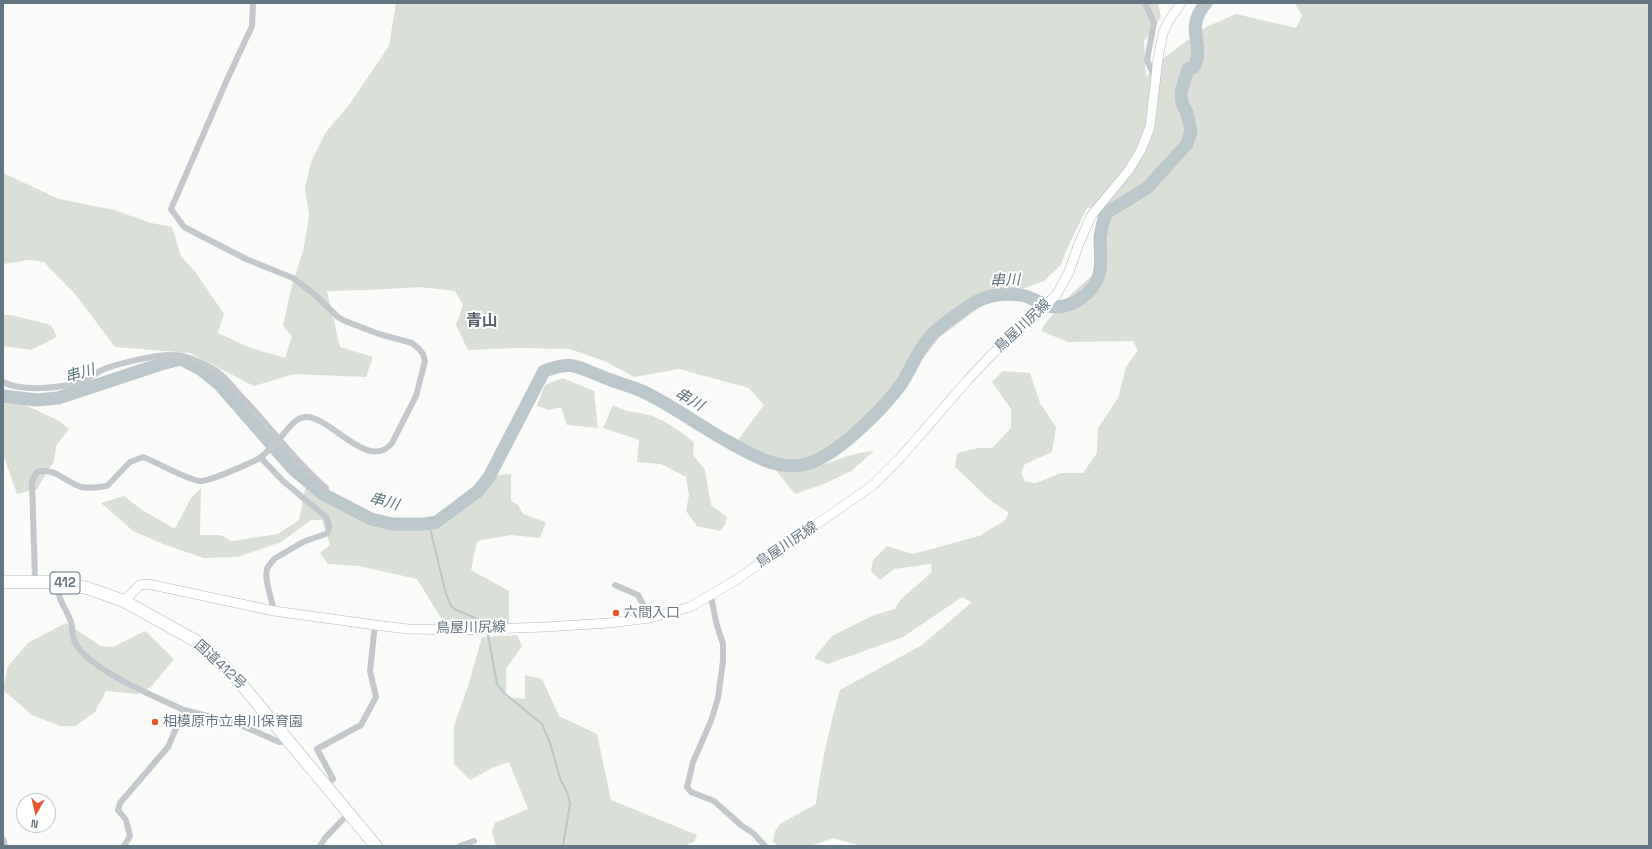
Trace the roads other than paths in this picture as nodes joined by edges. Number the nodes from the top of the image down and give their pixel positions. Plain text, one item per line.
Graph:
1 (253, 3) edge
2 (1145, 3) edge
3 (1181, 3) edge
4 (1156, 80) junction
5 (3, 382) edge
6 (277, 440) junction
7 (263, 455) junction
8 (326, 488) dead end
9 (35, 581) junction
10 (3, 582) edge
11 (59, 582) junction
12 (615, 585) dead end
13 (711, 596) junction
14 (124, 601) junction
15 (274, 611) junction
16 (650, 618) junction
17 (375, 625) junction
18 (184, 710) junction
19 (289, 741) junction
20 (325, 786) junction
21 (349, 813) junction
22 (3, 839) edge
23 (474, 841) dead end
24 (5, 846) edge
25 (124, 846) edge
26 (320, 846) edge
27 (376, 846) edge
28 (460, 846) edge
29 (765, 846) edge

1 - 6 street
2 - 4 street
3 - 4 main road, 鳥屋川尻線
4 - 13 main road, 鳥屋川尻線
5 - 6 street
6 - 7 street
6 - 8 street
7 - 9 street
7 - 15 street
9 - 10 highway, 国道412号 / 412
9 - 11 highway, 国道412号 / 412
11 - 14 highway, 国道412号 / 412
11 - 18 street
12 - 16 street
13 - 16 main road, 鳥屋川尻線
13 - 29 street
14 - 15 main road, 鳥屋川尻線
14 - 19 highway, 国道412号 / 412
15 - 17 main road, 鳥屋川尻線
16 - 17 main road, 鳥屋川尻線
17 - 20 street
18 - 19 street
18 - 25 street
19 - 20 highway, 国道412号 / 412
20 - 21 highway, 国道412号 / 412
21 - 26 street
21 - 27 highway, 国道412号 / 412
22 - 24 street
23 - 28 street

